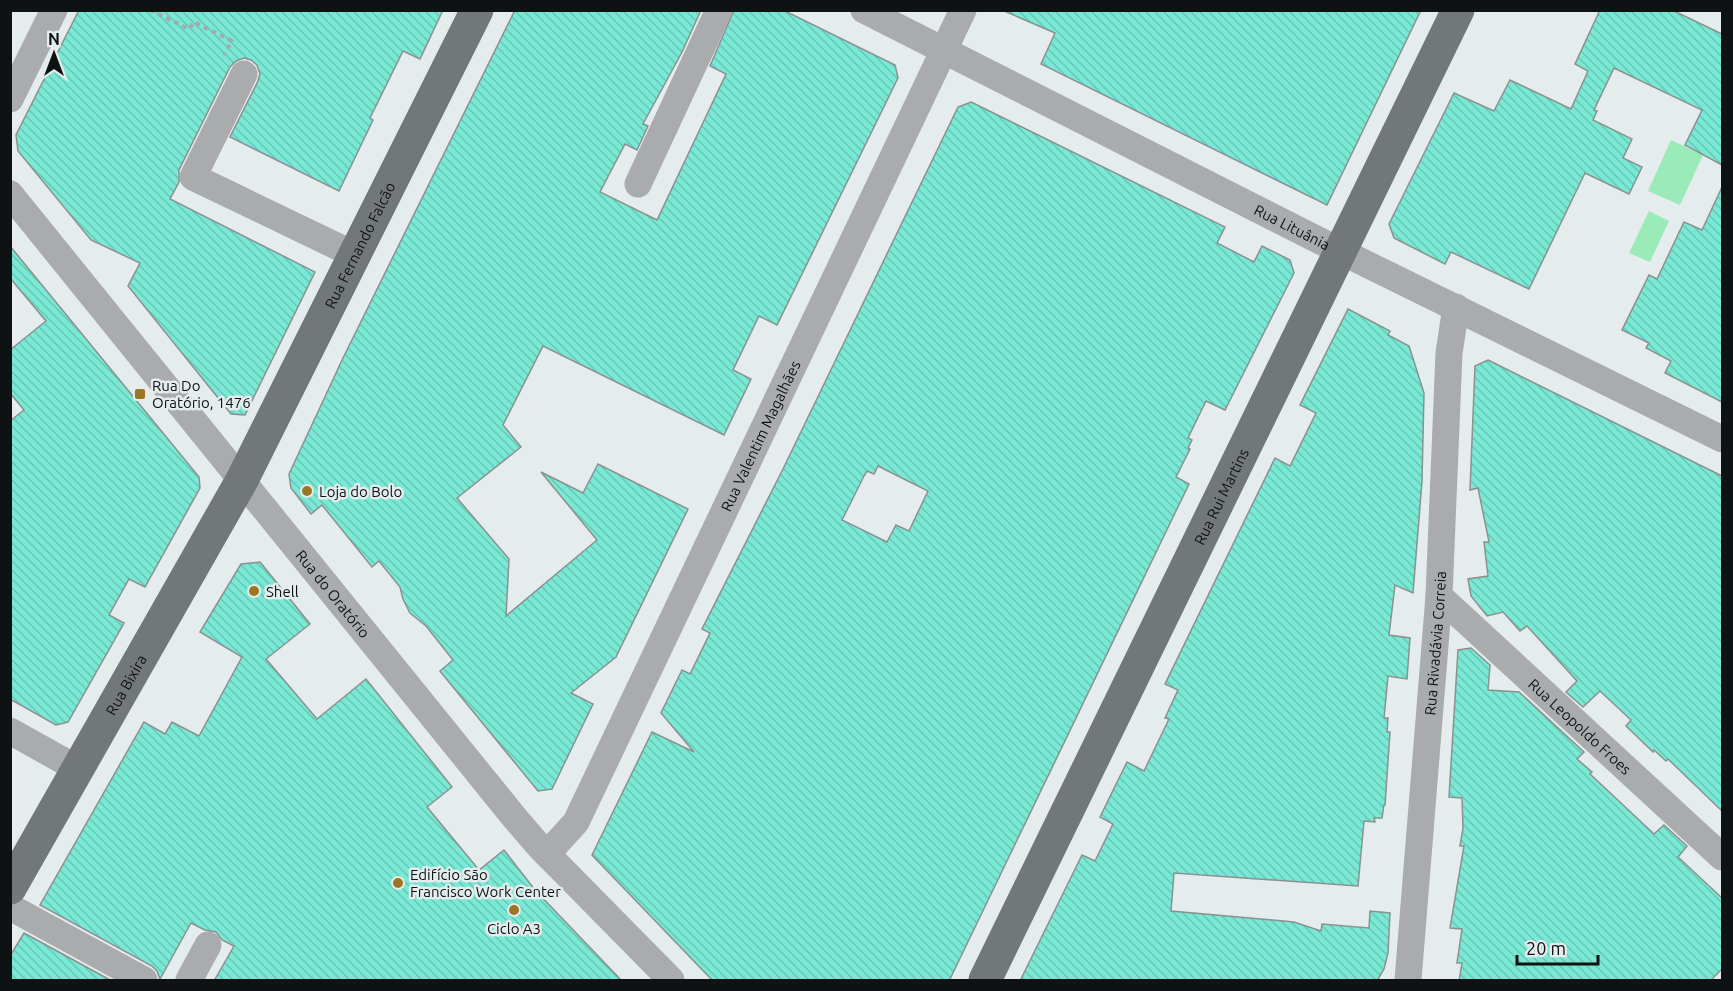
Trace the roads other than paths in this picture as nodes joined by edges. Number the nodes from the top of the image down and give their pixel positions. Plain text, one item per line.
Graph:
1 (54, 10) edge
2 (477, 10) edge
3 (719, 10) edge
4 (864, 10) edge
5 (963, 10) edge
6 (1458, 10) edge
7 (944, 50) junction
8 (244, 74) dead end
9 (10, 99) edge
10 (638, 184) dead end
11 (10, 194) edge
12 (1340, 251) junction
13 (355, 255) junction
14 (1456, 307) junction
15 (1722, 439) edge
16 (242, 480) junction
17 (1438, 596) junction
18 (10, 731) edge
19 (78, 769) junction
20 (547, 854) junction
21 (1722, 857) edge
22 (10, 888) edge
23 (10, 907) edge
24 (208, 945) dead end
25 (144, 981) edge
26 (189, 981) edge
27 (671, 981) edge
28 (985, 981) edge
29 (1408, 981) edge

1 - 9 street
2 - 13 main road, Rua Fernando Falcão
3 - 10 street
4 - 7 street, Rua Lituânia
5 - 7 street, Rua Valentim Magalhães
6 - 12 main road, Rua Rui Martins
7 - 12 street, Rua Lituânia
7 - 20 street, Rua Valentim Magalhães
8 - 13 street
11 - 16 street, Rua do Oratório
12 - 14 street, Rua Lituânia
12 - 28 main road, Rua Rui Martins
13 - 16 main road, Rua Fernando Falcão
14 - 15 street, Rua Lituânia
14 - 17 street, Rua Rivadávia Correia
16 - 19 main road, Rua Bixira
16 - 20 street, Rua do Oratório
17 - 21 street, Rua Leopoldo Froes
17 - 29 street, Rua Rivadávia Correia
18 - 19 street
19 - 22 main road, Rua Bixira
20 - 27 street, Rua do Oratório
23 - 25 street
24 - 26 street

